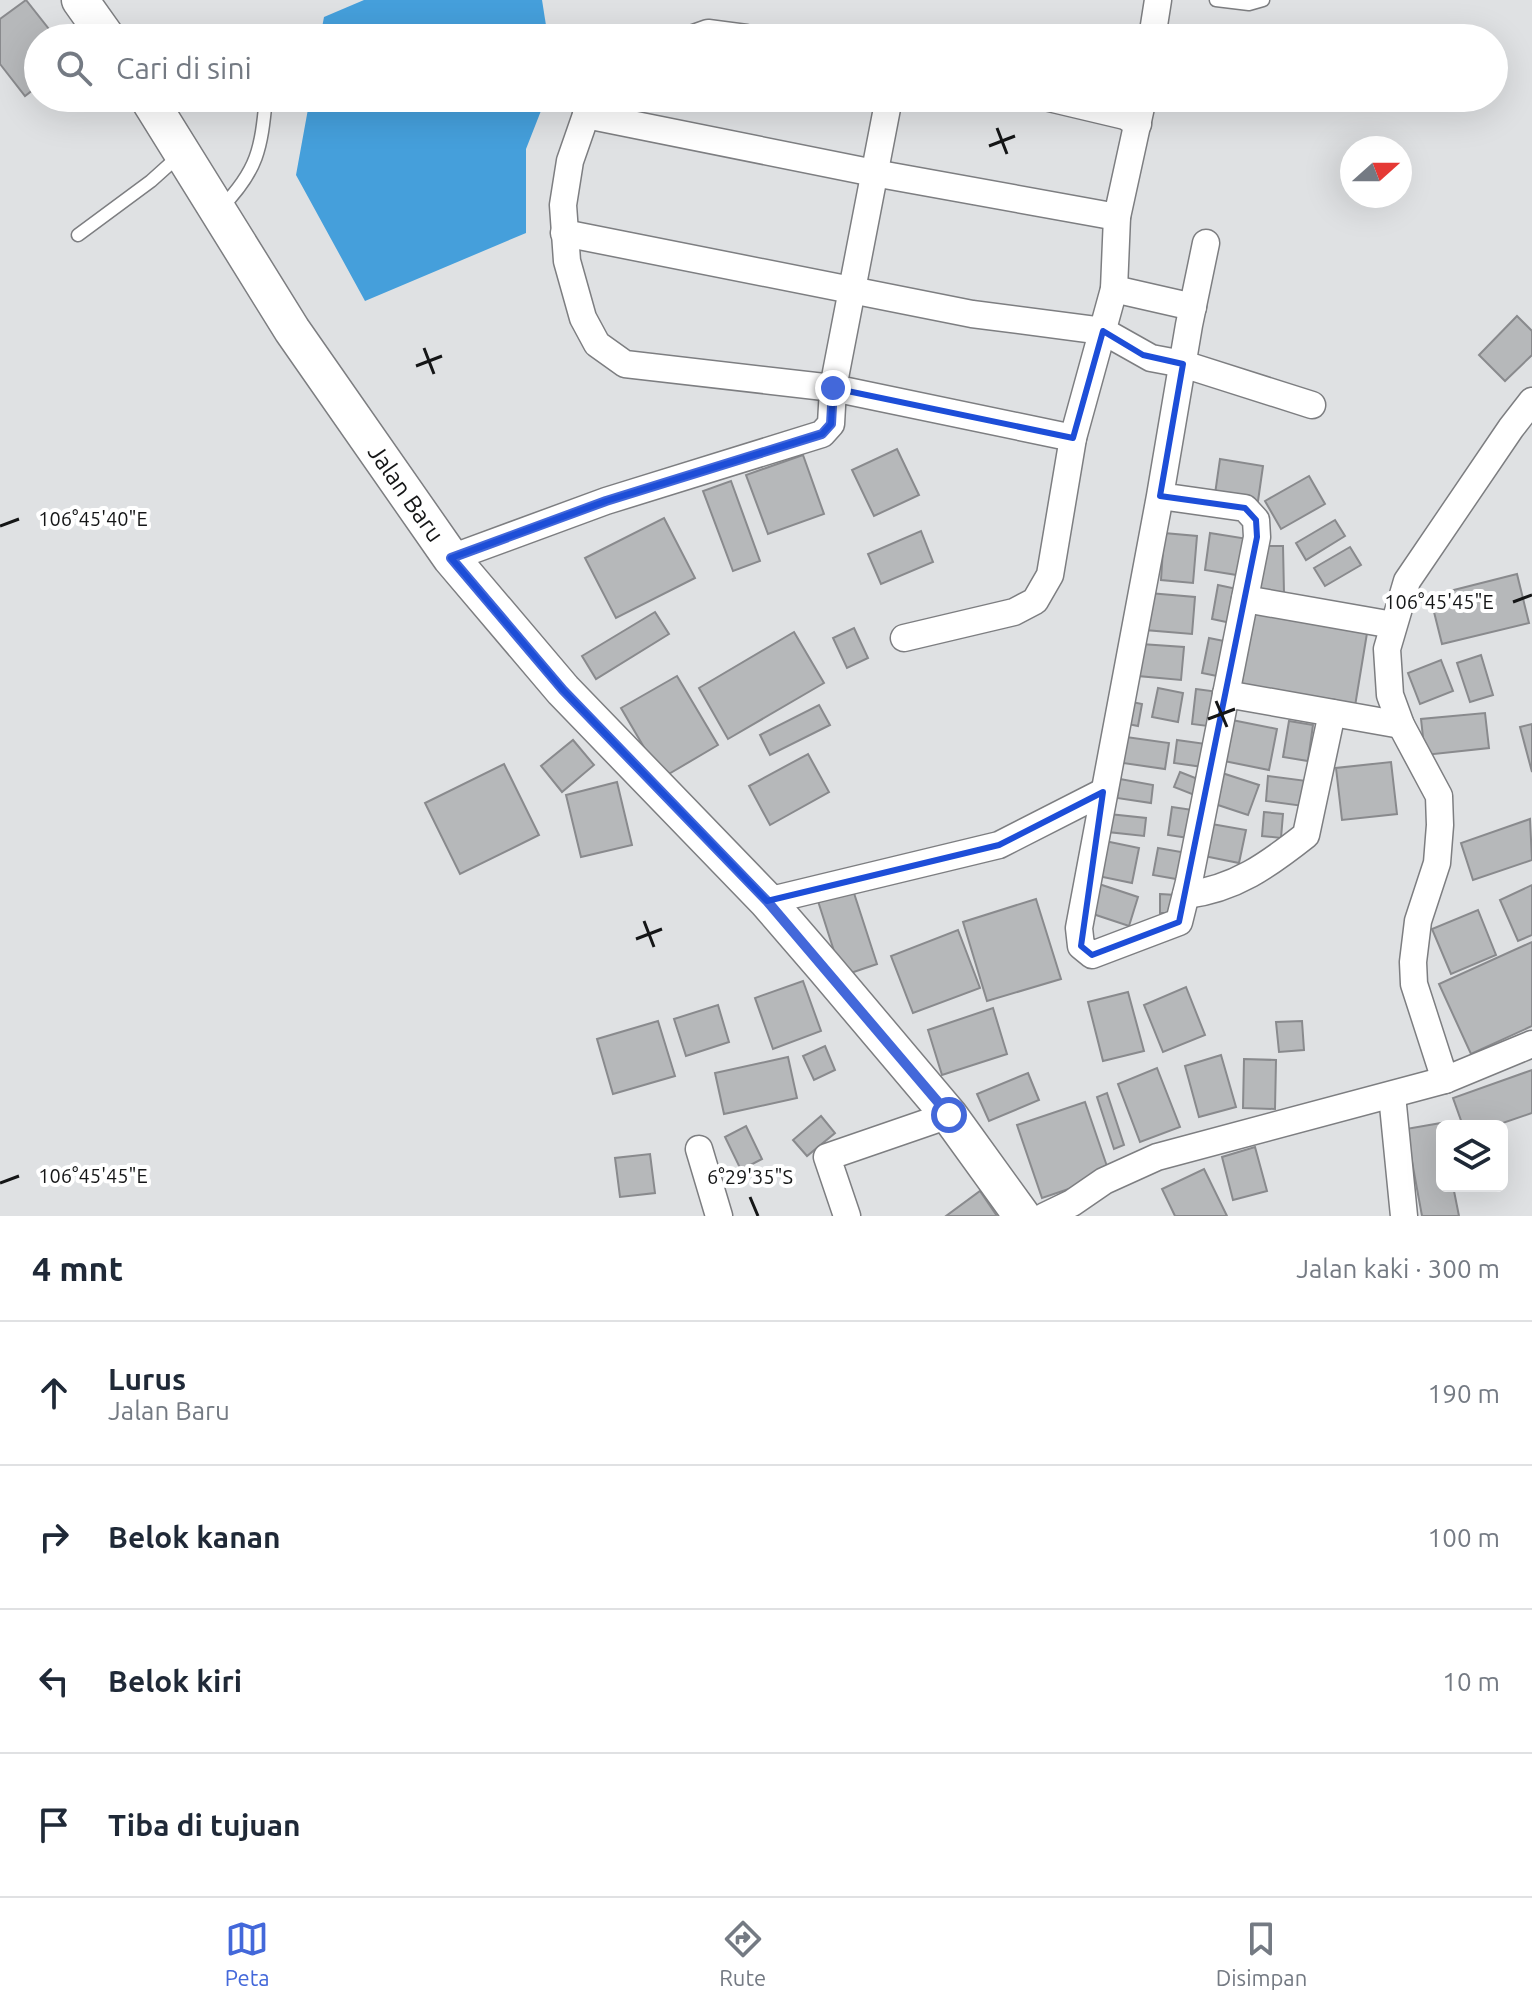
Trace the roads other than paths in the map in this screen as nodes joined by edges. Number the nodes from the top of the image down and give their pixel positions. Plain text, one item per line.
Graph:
1 (80, 0) edge
2 (1158, 0) edge
3 (1216, 0) edge
4 (1263, 0) edge
5 (97, 24) edge
6 (1154, 24) edge
7 (157, 112) edge
8 (264, 112) edge
9 (592, 112) edge
10 (620, 112) edge
11 (886, 112) edge
12 (1108, 112) edge
13 (1140, 112) edge
14 (1138, 124) junction
15 (183, 152) junction
16 (874, 173) junction
17 (219, 211) junction
18 (1117, 217) junction
19 (564, 233) junction
20 (78, 235) dead end
21 (1206, 243) dead end
22 (1114, 289) junction
23 (852, 290) junction
24 (1193, 307) junction
25 (1103, 331) junction
26 (1183, 364) junction
27 (833, 388) junction
28 (1532, 401) edge
29 (1312, 405) dead end
30 (1073, 438) junction
31 (1160, 496) junction
32 (451, 558) junction
33 (1245, 599) junction
34 (1393, 625) junction
35 (904, 638) dead end
36 (1226, 694) junction
37 (1332, 713) junction
38 (1401, 725) junction
39 (1103, 792) junction
40 (1186, 895) junction
41 (767, 901) junction
42 (1532, 1044) edge
43 (1445, 1080) junction
44 (1392, 1095) junction
45 (949, 1115) junction
46 (699, 1149) dead end
47 (719, 1216) edge
48 (847, 1216) edge
49 (1022, 1216) edge
50 (1045, 1216) edge
51 (1404, 1216) edge

1 - 5 main road
2 - 6 street
3 - 4 lane
7 - 15 main road, Jalan Baru
8 - 17 lane
9 - 19 street
10 - 16 street
11 - 16 street
12 - 14 street
13 - 14 street
14 - 18 street
15 - 17 main road, Jalan Baru
15 - 20 lane
16 - 18 street
16 - 23 street
17 - 32 main road, Jalan Baru
18 - 22 street
19 - 23 street
19 - 27 street
21 - 24 street
22 - 24 street
22 - 25 street
23 - 25 street
23 - 27 street
24 - 26 street
25 - 26 street
25 - 30 street
26 - 29 street
26 - 31 street
27 - 30 street
27 - 32 street
28 - 34 street
30 - 35 street
31 - 33 street
31 - 39 street
32 - 41 main road, Jalan Baru
33 - 34 street
33 - 36 street
34 - 38 street
36 - 37 street
36 - 40 street
37 - 38 street
37 - 40 street
38 - 43 street
39 - 40 street
39 - 41 street
41 - 45 main road, Jalan Baru
42 - 43 street
43 - 44 street
44 - 50 street
44 - 51 street
45 - 48 street
45 - 49 main road, Jalan Baru
46 - 47 street

